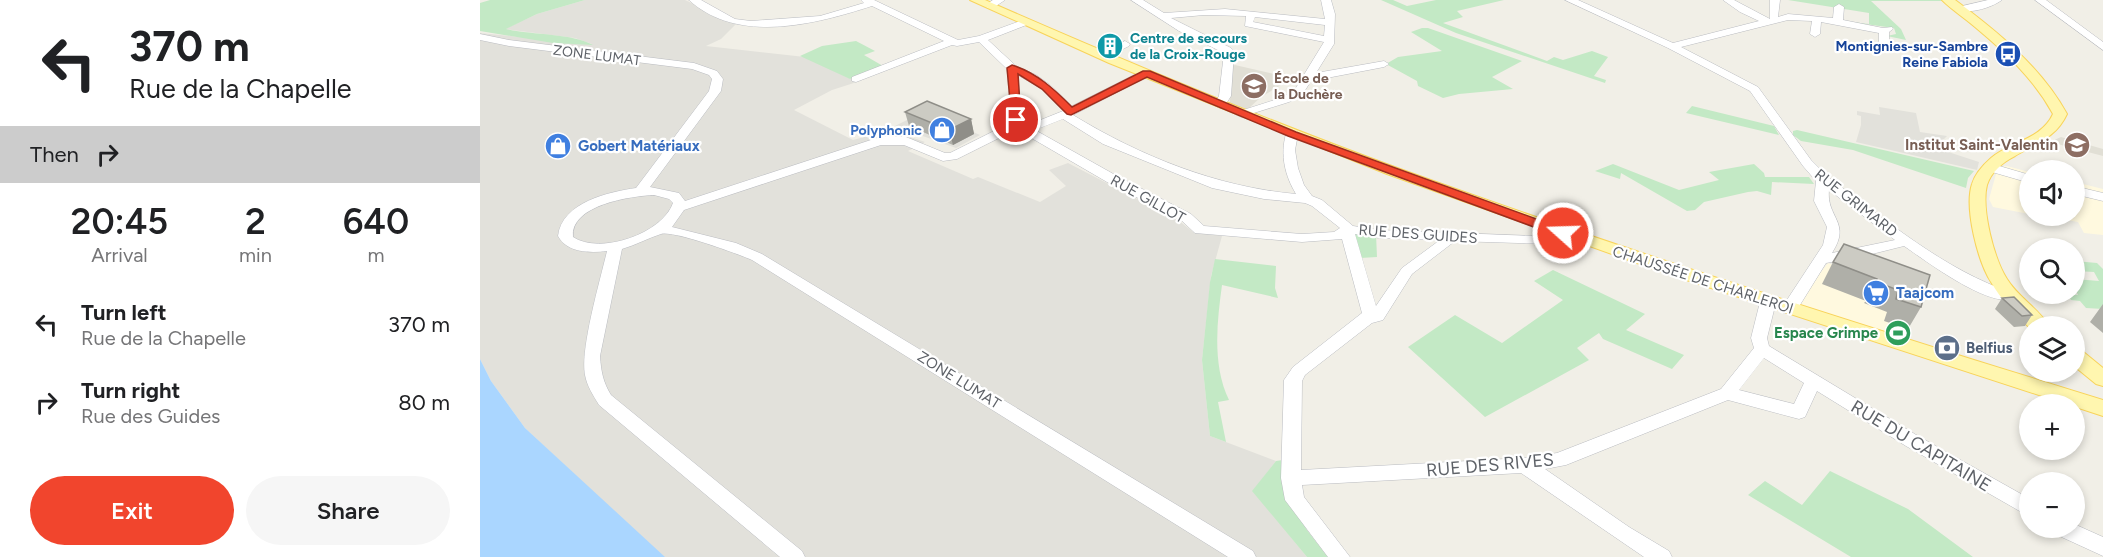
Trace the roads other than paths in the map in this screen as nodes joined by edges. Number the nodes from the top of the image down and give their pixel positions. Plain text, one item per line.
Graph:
1 (694, 0) edge
2 (976, 0) edge
3 (1136, 0) edge
4 (1326, 0) edge
5 (1570, 0) edge
6 (1728, 0) edge
7 (1775, 0) edge
8 (1948, 0) edge
9 (1997, 0) edge
10 (2040, 0) edge
11 (869, 2) edge
12 (995, 3) edge
13 (1839, 7) dead end
14 (1959, 8) junction
15 (1162, 15) junction
16 (1251, 15) junction
17 (1817, 18) junction
18 (1771, 20) junction
19 (1026, 22) junction
20 (1838, 22) junction
21 (1330, 23) junction
22 (1815, 34) dead end
23 (480, 37) edge
24 (981, 39) junction
25 (1328, 40) junction
26 (952, 41) junction
27 (480, 43) edge
28 (509, 43) junction
29 (1125, 44) dead end
30 (1672, 46) junction
31 (2103, 47) edge
32 (1884, 49) dead end
33 (1103, 55) junction
34 (1384, 64) dead end
35 (1012, 68) junction
36 (1146, 73) junction
37 (1308, 78) junction
38 (856, 79) dead end
39 (1220, 105) junction
40 (1067, 113) junction
41 (1241, 114) junction
42 (1022, 129) junction
43 (1292, 134) junction
44 (1989, 167) junction
45 (2019, 176) edge
46 (1823, 180) junction
47 (641, 191) junction
48 (2085, 193) edge
49 (2103, 197) edge
50 (1307, 199) junction
51 (680, 207) junction
52 (661, 228) junction
53 (1348, 230) junction
54 (1449, 237) junction
55 (1583, 241) junction
56 (1906, 241) junction
57 (615, 246) junction
58 (1821, 260) junction
59 (2008, 296) junction
60 (1768, 302) junction
61 (1789, 309) junction
62 (2029, 316) edge
63 (1366, 319) junction
64 (1762, 349) junction
65 (2085, 364) edge
66 (2103, 379) edge
67 (1813, 381) junction
68 (1727, 393) junction
69 (2103, 408) edge
70 (1524, 465) junction
71 (1291, 478) junction
72 (2019, 503) edge
73 (2084, 538) edge
74 (2103, 547) edge
75 (795, 557) edge
76 (1246, 557) edge
77 (1340, 557) edge
78 (1662, 557) edge

1 - 11 street
2 - 12 main road, CHAUSSÉE DE CHARLEROI
3 - 15 street
4 - 21 street
5 - 30 street, RUE GRIMARD
6 - 18 street
7 - 18 street
8 - 14 main road
9 - 14 street
10 - 31 street
11 - 26 street
12 - 19 main road, CHAUSSÉE DE CHARLEROI
13 - 20 street
14 - 44 main road
15 - 16 street
15 - 39 street
16 - 21 street
16 - 25 street
17 - 18 street
17 - 20 street
17 - 22 street
18 - 30 street
19 - 24 street
19 - 33 main road, CHAUSSÉE DE CHARLEROI
20 - 32 street
21 - 25 street
23 - 28 street, ZONE LUMAT
24 - 26 street
24 - 35 street, RUE DES GUIDES
25 - 37 street
26 - 38 street
27 - 28 street
28 - 47 street, ZONE LUMAT
29 - 33 street
30 - 46 street, RUE GRIMARD
33 - 36 main road, CHAUSSÉE DE CHARLEROI
34 - 37 street
35 - 40 street, RUE DES GUIDES
35 - 42 street
36 - 39 main road, CHAUSSÉE DE CHARLEROI
36 - 40 street
37 - 41 street
39 - 41 main road, CHAUSSÉE DE CHARLEROI
40 - 42 street
40 - 50 street, RUE DES GUIDES
41 - 43 main road, CHAUSSÉE DE CHARLEROI
42 - 51 street
42 - 53 street, RUE GILLOT
43 - 50 street
43 - 55 main road, CHAUSSÉE DE CHARLEROI
44 - 45 street
44 - 59 main road
46 - 56 street, RUE GRIMARD
46 - 58 street
47 - 51 street
47 - 57 street
48 - 49 street
50 - 53 street, RUE DES GUIDES
51 - 52 street
52 - 57 street
52 - 76 street, ZONE LUMAT
53 - 54 street, RUE DES GUIDES
53 - 63 street
54 - 55 street, RUE DES GUIDES
54 - 63 street
55 - 60 main road, CHAUSSÉE DE CHARLEROI
56 - 58 street
56 - 59 street, RUE GRIMARD
57 - 75 street
58 - 61 street
59 - 62 main road
60 - 61 main road, CHAUSSÉE DE CHARLEROI
60 - 64 street
61 - 69 main road, CHAUSSÉE DE CHARLEROI
63 - 71 street
64 - 67 street, RUE DU CAPITAINE
64 - 68 street, RUE DES RIVES
65 - 66 main road
67 - 68 street
67 - 72 street, RUE DU CAPITAINE
68 - 70 street, RUE DES RIVES
70 - 71 street, RUE DES RIVES
70 - 78 street
71 - 77 street
73 - 74 street

